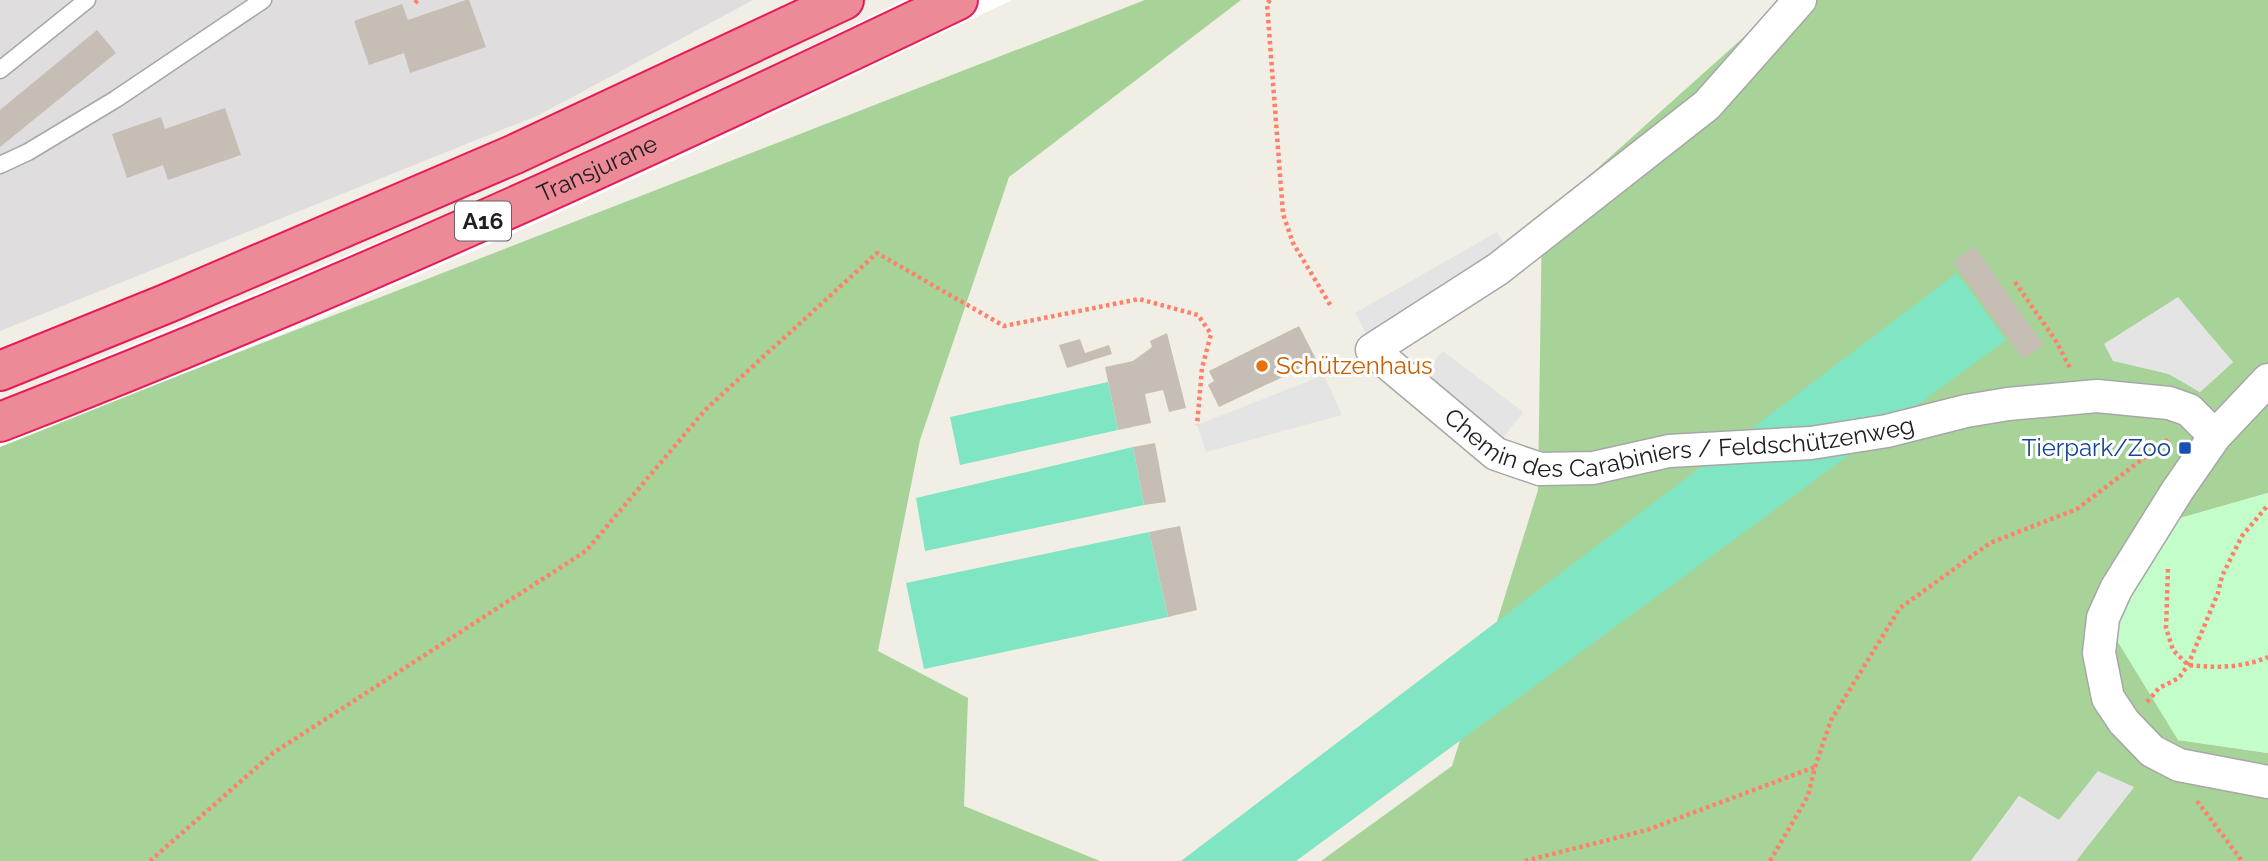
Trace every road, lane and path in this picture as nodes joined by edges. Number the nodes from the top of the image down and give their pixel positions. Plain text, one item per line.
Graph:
1 (87, 0) edge
2 (263, 0) edge
3 (844, 0) edge
4 (958, 0) edge
5 (1270, 0) edge
6 (1800, 0) edge
7 (0, 69) edge
8 (0, 164) edge
9 (2014, 282) dead end
10 (1332, 308) dead end
11 (0, 371) edge
12 (2268, 380) edge
13 (2084, 397) junction
14 (0, 422) edge
15 (1197, 425) dead end
16 (2206, 427) junction
17 (2268, 505) edge
18 (2157, 523) junction
19 (2268, 657) edge
20 (2188, 665) junction
21 (2138, 737) junction
22 (1815, 767) junction
23 (2193, 769) junction
24 (2268, 782) edge
25 (150, 861) edge
26 (1525, 861) edge
27 (1770, 861) edge
28 (2242, 861) edge

1 - 7 lane
2 - 8 lane
3 - 11 highway, Transjurane / A16
4 - 14 highway, Transjurane / A16
5 - 10 path
6 - 13 street, Chemin des Carabiniers / Feldschützenweg
9 - 13 path
12 - 16 street
13 - 16 street, Chemin des Carabiniers / Feldschützenweg
15 - 25 path
16 - 18 street
16 - 22 path
17 - 20 path
18 - 20 path
18 - 21 street
19 - 20 path
20 - 21 path
21 - 23 street
22 - 26 path
22 - 27 path
23 - 24 street
23 - 28 path

